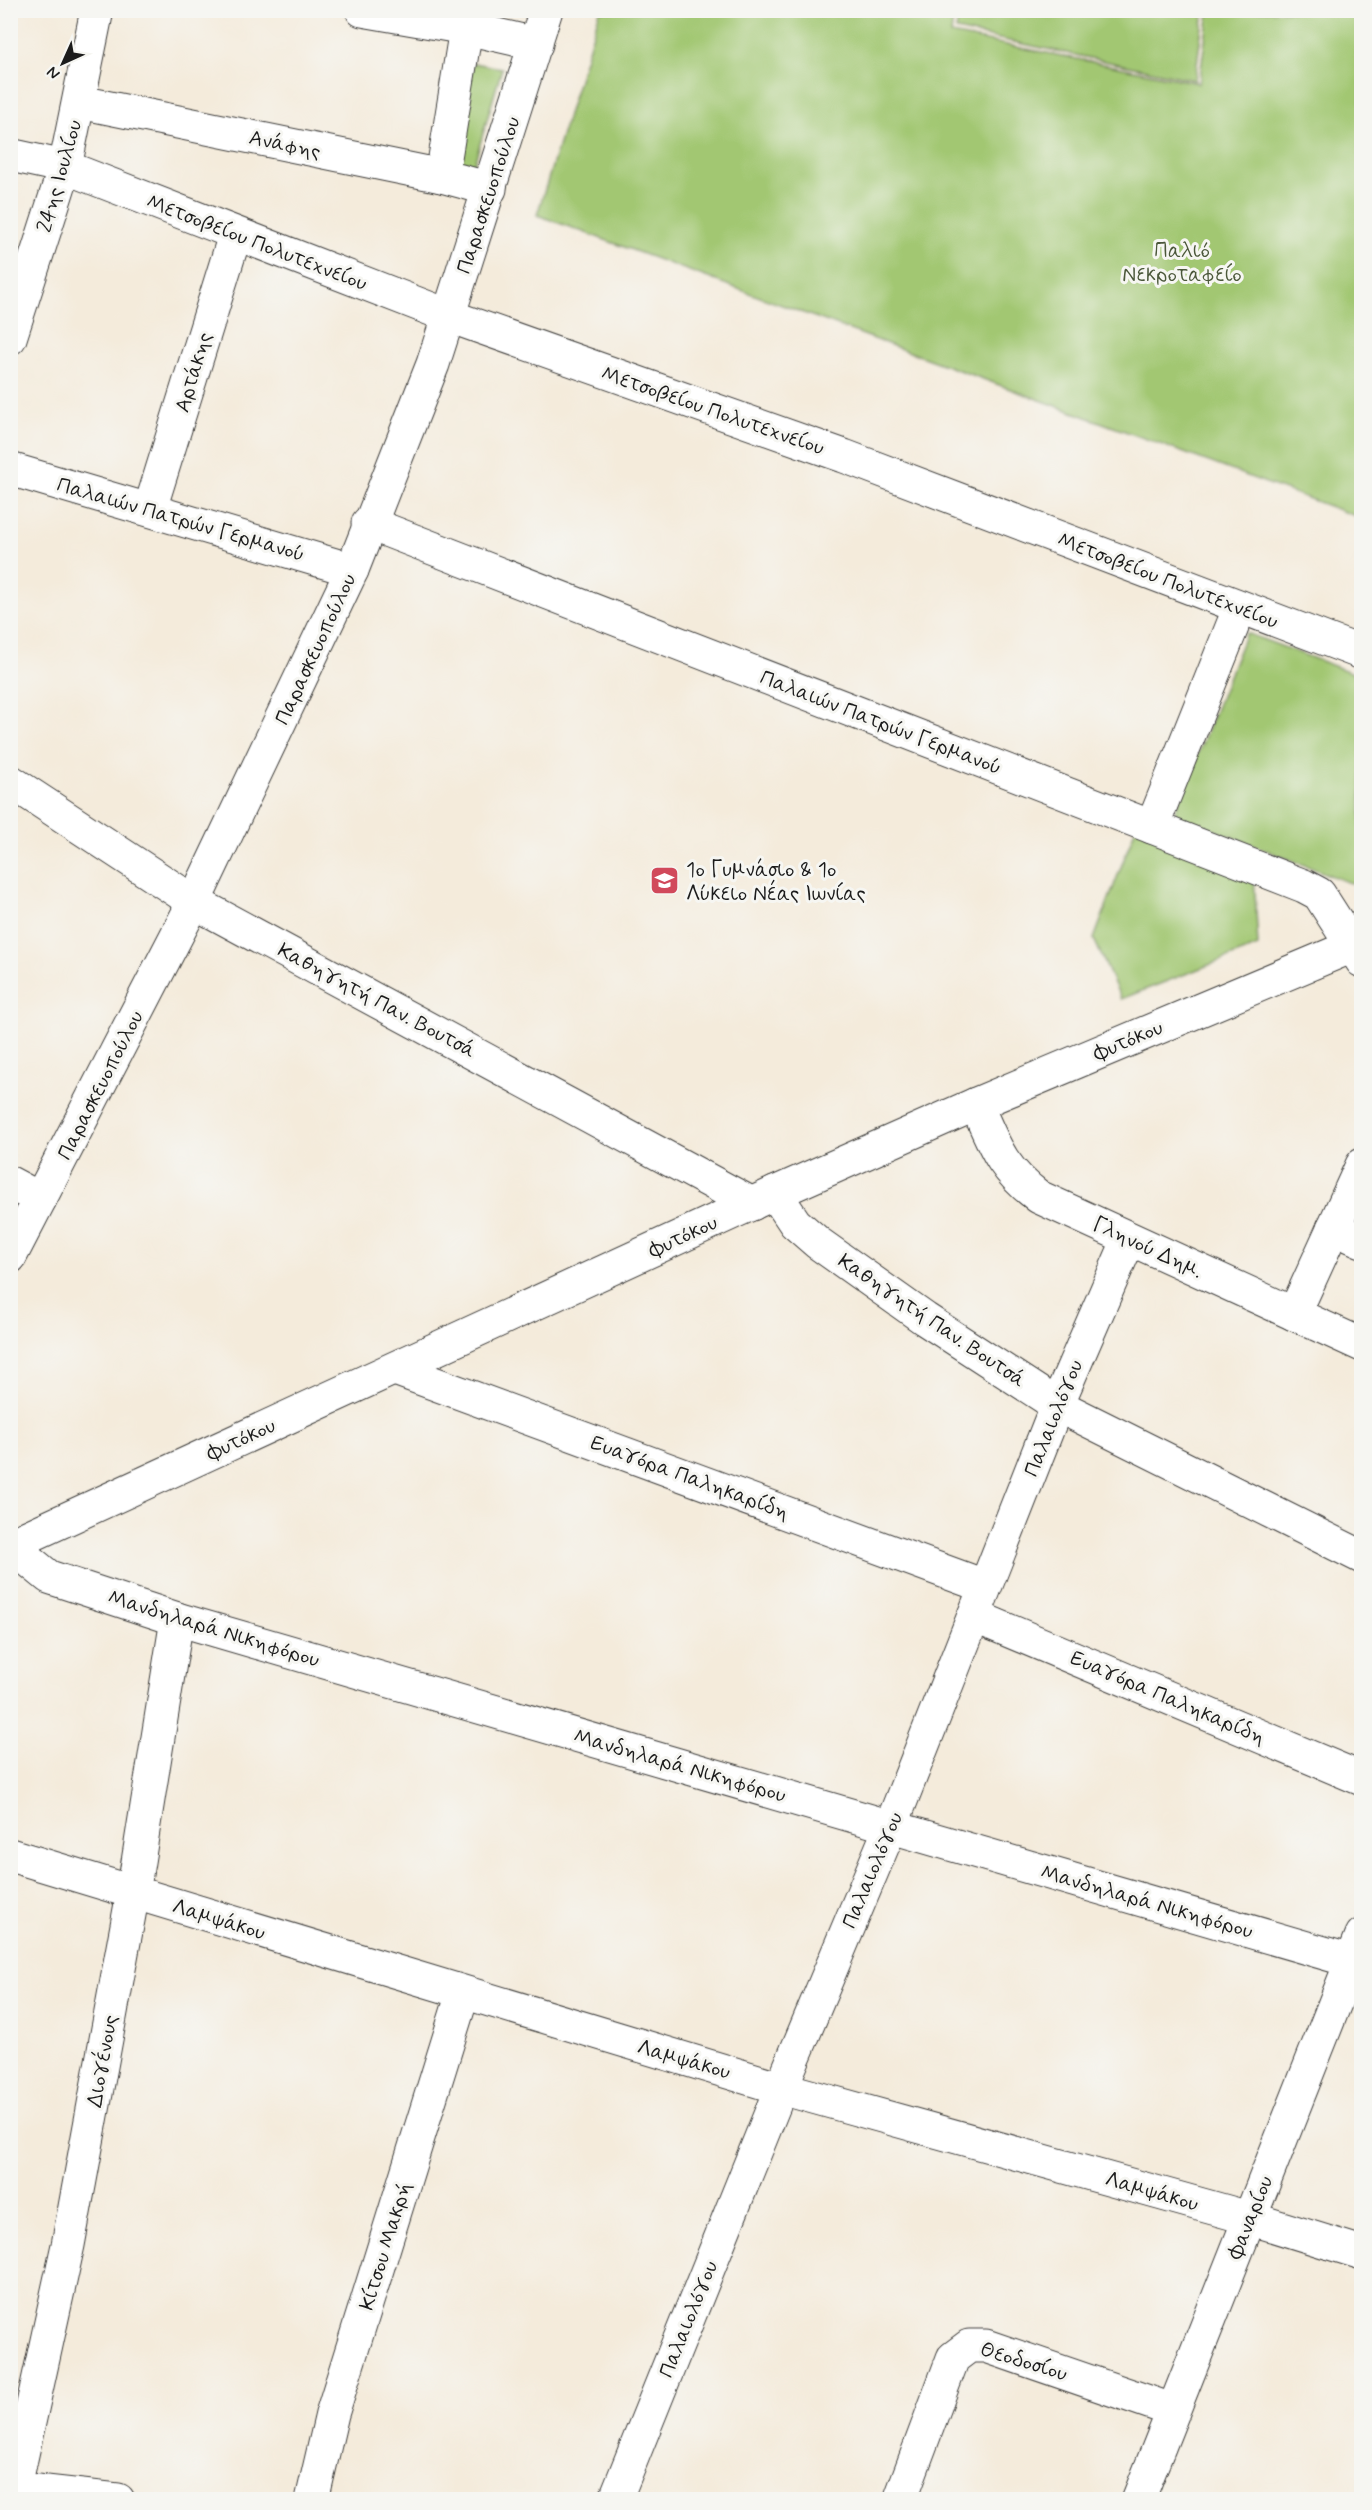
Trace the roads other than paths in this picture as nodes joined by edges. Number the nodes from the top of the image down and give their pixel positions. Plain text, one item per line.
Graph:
1 (97, 10) edge
2 (362, 10) edge
3 (546, 10) edge
4 (467, 19) edge
5 (536, 44) junction
6 (80, 102) junction
7 (10, 155) edge
8 (65, 167) junction
9 (442, 176) junction
10 (490, 189) junction
11 (235, 235) junction
12 (19, 278) edge
13 (449, 316) junction
14 (10, 338) edge
15 (10, 470) edge
16 (150, 509) junction
17 (368, 523) junction
18 (352, 570) junction
19 (1240, 608) junction
20 (1362, 653) edge
21 (10, 781) edge
22 (1152, 827) junction
23 (194, 902) junction
24 (1358, 950) edge
25 (976, 1104) junction
26 (1362, 1165) edge
27 (10, 1183) edge
28 (764, 1198) junction
29 (40, 1199) junction
30 (1347, 1234) edge
31 (1128, 1239) junction
32 (10, 1257) edge
33 (1294, 1314) junction
34 (1362, 1345) edge
35 (395, 1369) junction
36 (1058, 1406) junction
37 (11, 1545) edge
38 (1362, 1557) edge
39 (979, 1601) junction
40 (177, 1619) junction
41 (1362, 1779) edge
42 (891, 1826) junction
43 (10, 1855) edge
44 (132, 1893) junction
45 (1358, 1953) edge
46 (463, 1994) junction
47 (781, 2088) junction
48 (1249, 2218) junction
49 (1362, 2253) edge
50 (1172, 2410) junction
51 (12, 2492) edge
52 (624, 2497) edge
53 (118, 2499) edge
54 (312, 2499) edge
55 (900, 2499) edge
56 (1138, 2499) edge

1 - 6 street, 24ης Ιουλίου
2 - 4 street
3 - 5 street, Παρασκευοπούλου
4 - 5 street
4 - 9 street
5 - 10 street, Παρασκευοπούλου
6 - 8 street, 24ης Ιουλίου
6 - 9 street, Ανάφης
7 - 8 street, Μετσοβείου Πολυτεχνείου
8 - 11 street, Μετσοβείου Πολυτεχνείου
8 - 12 street, 24ης Ιουλίου
9 - 10 street, Ανάφης
10 - 13 street, Παρασκευοπούλου
11 - 13 street, Μετσοβείου Πολυτεχνείου
11 - 16 street, Αρτάκης
12 - 14 street, 24ης Ιουλίου
13 - 17 street, Παρασκευοπούλου
13 - 19 street, Μετσοβείου Πολυτεχνείου
15 - 16 street, Παλαιών Πατρών Γερμανού
16 - 18 street, Παλαιών Πατρών Γερμανού
17 - 18 street, Παρασκευοπούλου
17 - 22 street, Παλαιών Πατρών Γερμανού
18 - 23 street, Παρασκευοπούλου
19 - 20 street, Μετσοβείου Πολυτεχνείου
19 - 22 street
21 - 23 street, Καθηγητή Παν. Βουτσά
22 - 24 street, Παλαιών Πατρών Γερμανού
23 - 28 street, Καθηγητή Παν. Βουτσά
23 - 29 street, Παρασκευοπούλου
24 - 25 street, Φυτόκου
25 - 28 street, Φυτόκου
25 - 31 street, Γληνού Δημ.
26 - 30 street
27 - 29 street
28 - 35 street, Φυτόκου
28 - 36 street, Καθηγητή Παν. Βουτσά
29 - 32 street, Παρασκευοπούλου
30 - 33 street
31 - 33 street, Γληνού Δημ.
31 - 36 street, Παλαιολόγου
33 - 34 street, Γληνού Δημ.
35 - 37 street, Φυτόκου
35 - 39 street, Ευαγόρα Παληκαρίδη
36 - 38 street, Καθηγητή Παν. Βουτσά
36 - 39 street, Παλαιολόγου
37 - 40 street, Μανδηλαρά Νικηφόρου
39 - 41 street, Ευαγόρα Παληκαρίδη
39 - 42 street, Παλαιολόγου
40 - 42 street, Μανδηλαρά Νικηφόρου
40 - 44 street, Διογένους
42 - 45 street, Μανδηλαρά Νικηφόρου
42 - 47 street, Παλαιολόγου
43 - 44 street, Λαμψάκου
44 - 46 street, Λαμψάκου
44 - 51 street, Διογένους
45 - 48 street, Φαναρίου
46 - 47 street, Λαμψάκου
46 - 54 street, Κίτσου Μακρή
47 - 48 street, Λαμψάκου
47 - 52 street, Παλαιολόγου
48 - 49 street, Λαμψάκου
48 - 50 street, Φαναρίου
50 - 55 street, Θεοδοσίου
50 - 56 street, Φαναρίου
51 - 53 street

